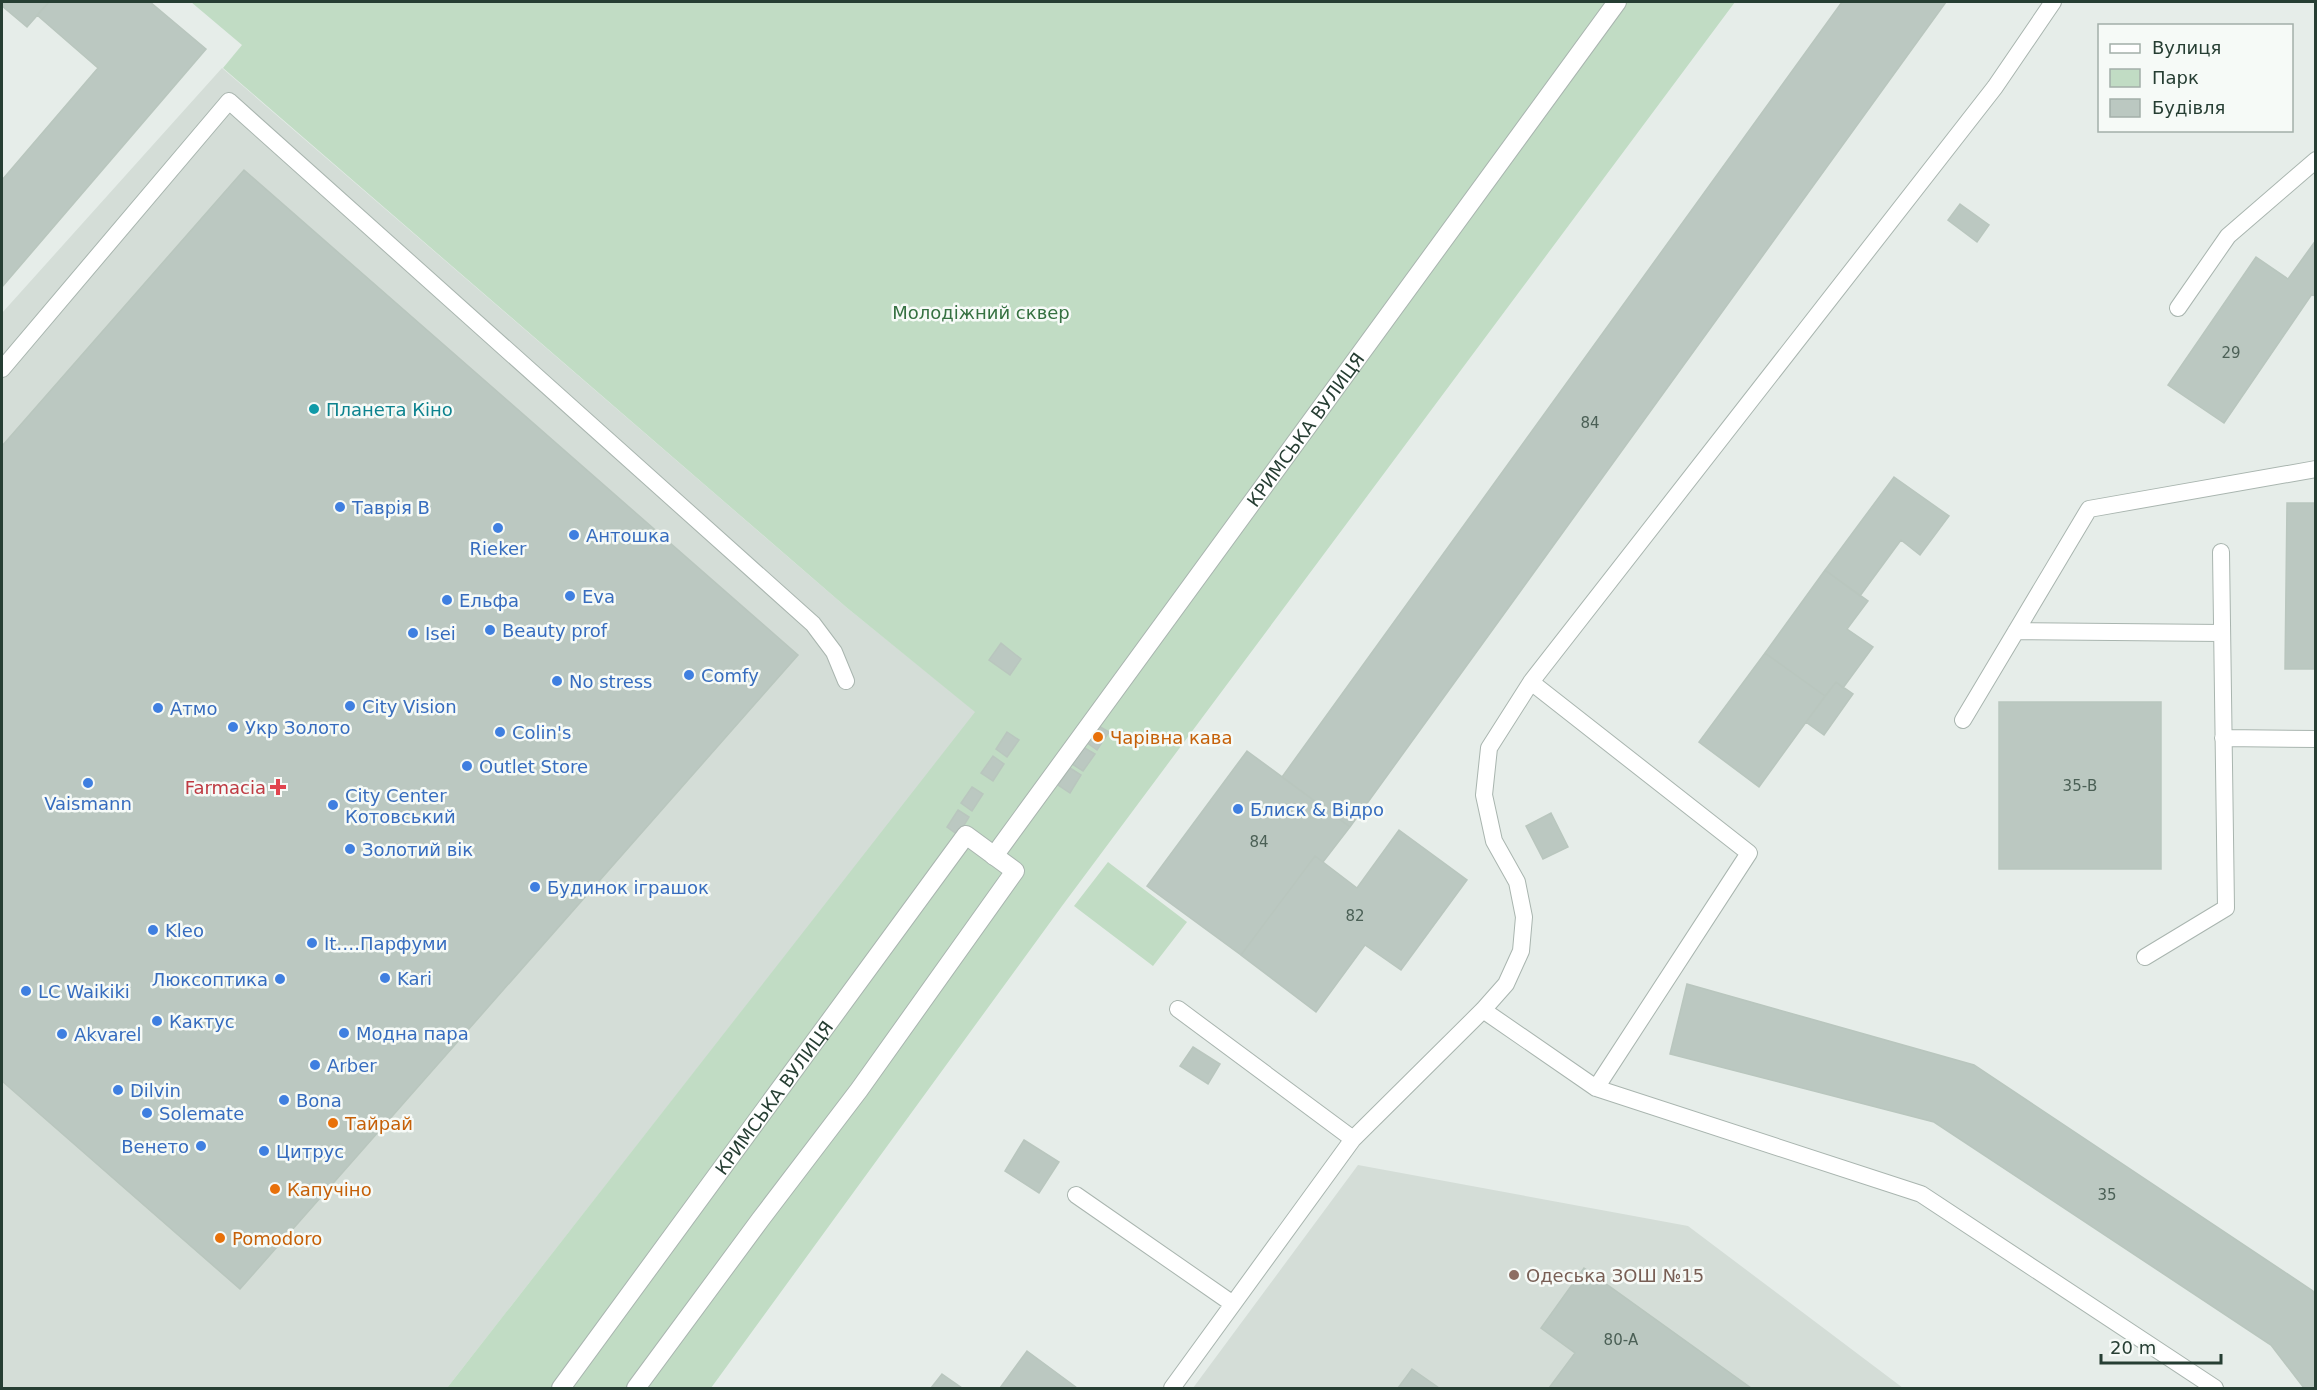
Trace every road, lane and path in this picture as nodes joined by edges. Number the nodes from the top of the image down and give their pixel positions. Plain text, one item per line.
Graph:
1 (1617, 2) edge
2 (2053, 2) edge
3 (2316, 160) edge
4 (2178, 308) dead end
5 (2, 369) edge
6 (2316, 469) edge
7 (2221, 552) dead end
8 (2016, 631) junction
9 (2222, 633) junction
10 (846, 681) dead end
11 (1531, 682) junction
12 (1963, 720) dead end
13 (2223, 738) junction
14 (2316, 739) edge
15 (994, 856) junction
16 (2145, 957) dead end
17 (1178, 1009) dead end
18 (1483, 1010) junction
19 (1596, 1088) junction
20 (1353, 1139) junction
21 (1076, 1195) dead end
22 (1233, 1304) junction
23 (561, 1389) edge
24 (636, 1389) edge
25 (1172, 1389) edge
26 (2215, 1389) edge

1 - 15 street, КРИМСЬКА ВУЛИЦЯ
2 - 11 lane
3 - 4 lane
5 - 10 lane
6 - 8 lane
7 - 9 lane
8 - 9 lane
8 - 12 lane
9 - 13 lane
11 - 18 lane
11 - 19 lane
13 - 14 lane
13 - 16 lane
15 - 23 street, КРИМСЬКА ВУЛИЦЯ
15 - 24 street, КРИМСЬКА ВУЛИЦЯ
17 - 20 lane
18 - 19 lane
18 - 20 lane
19 - 26 lane
20 - 22 lane
21 - 22 lane
22 - 25 lane

